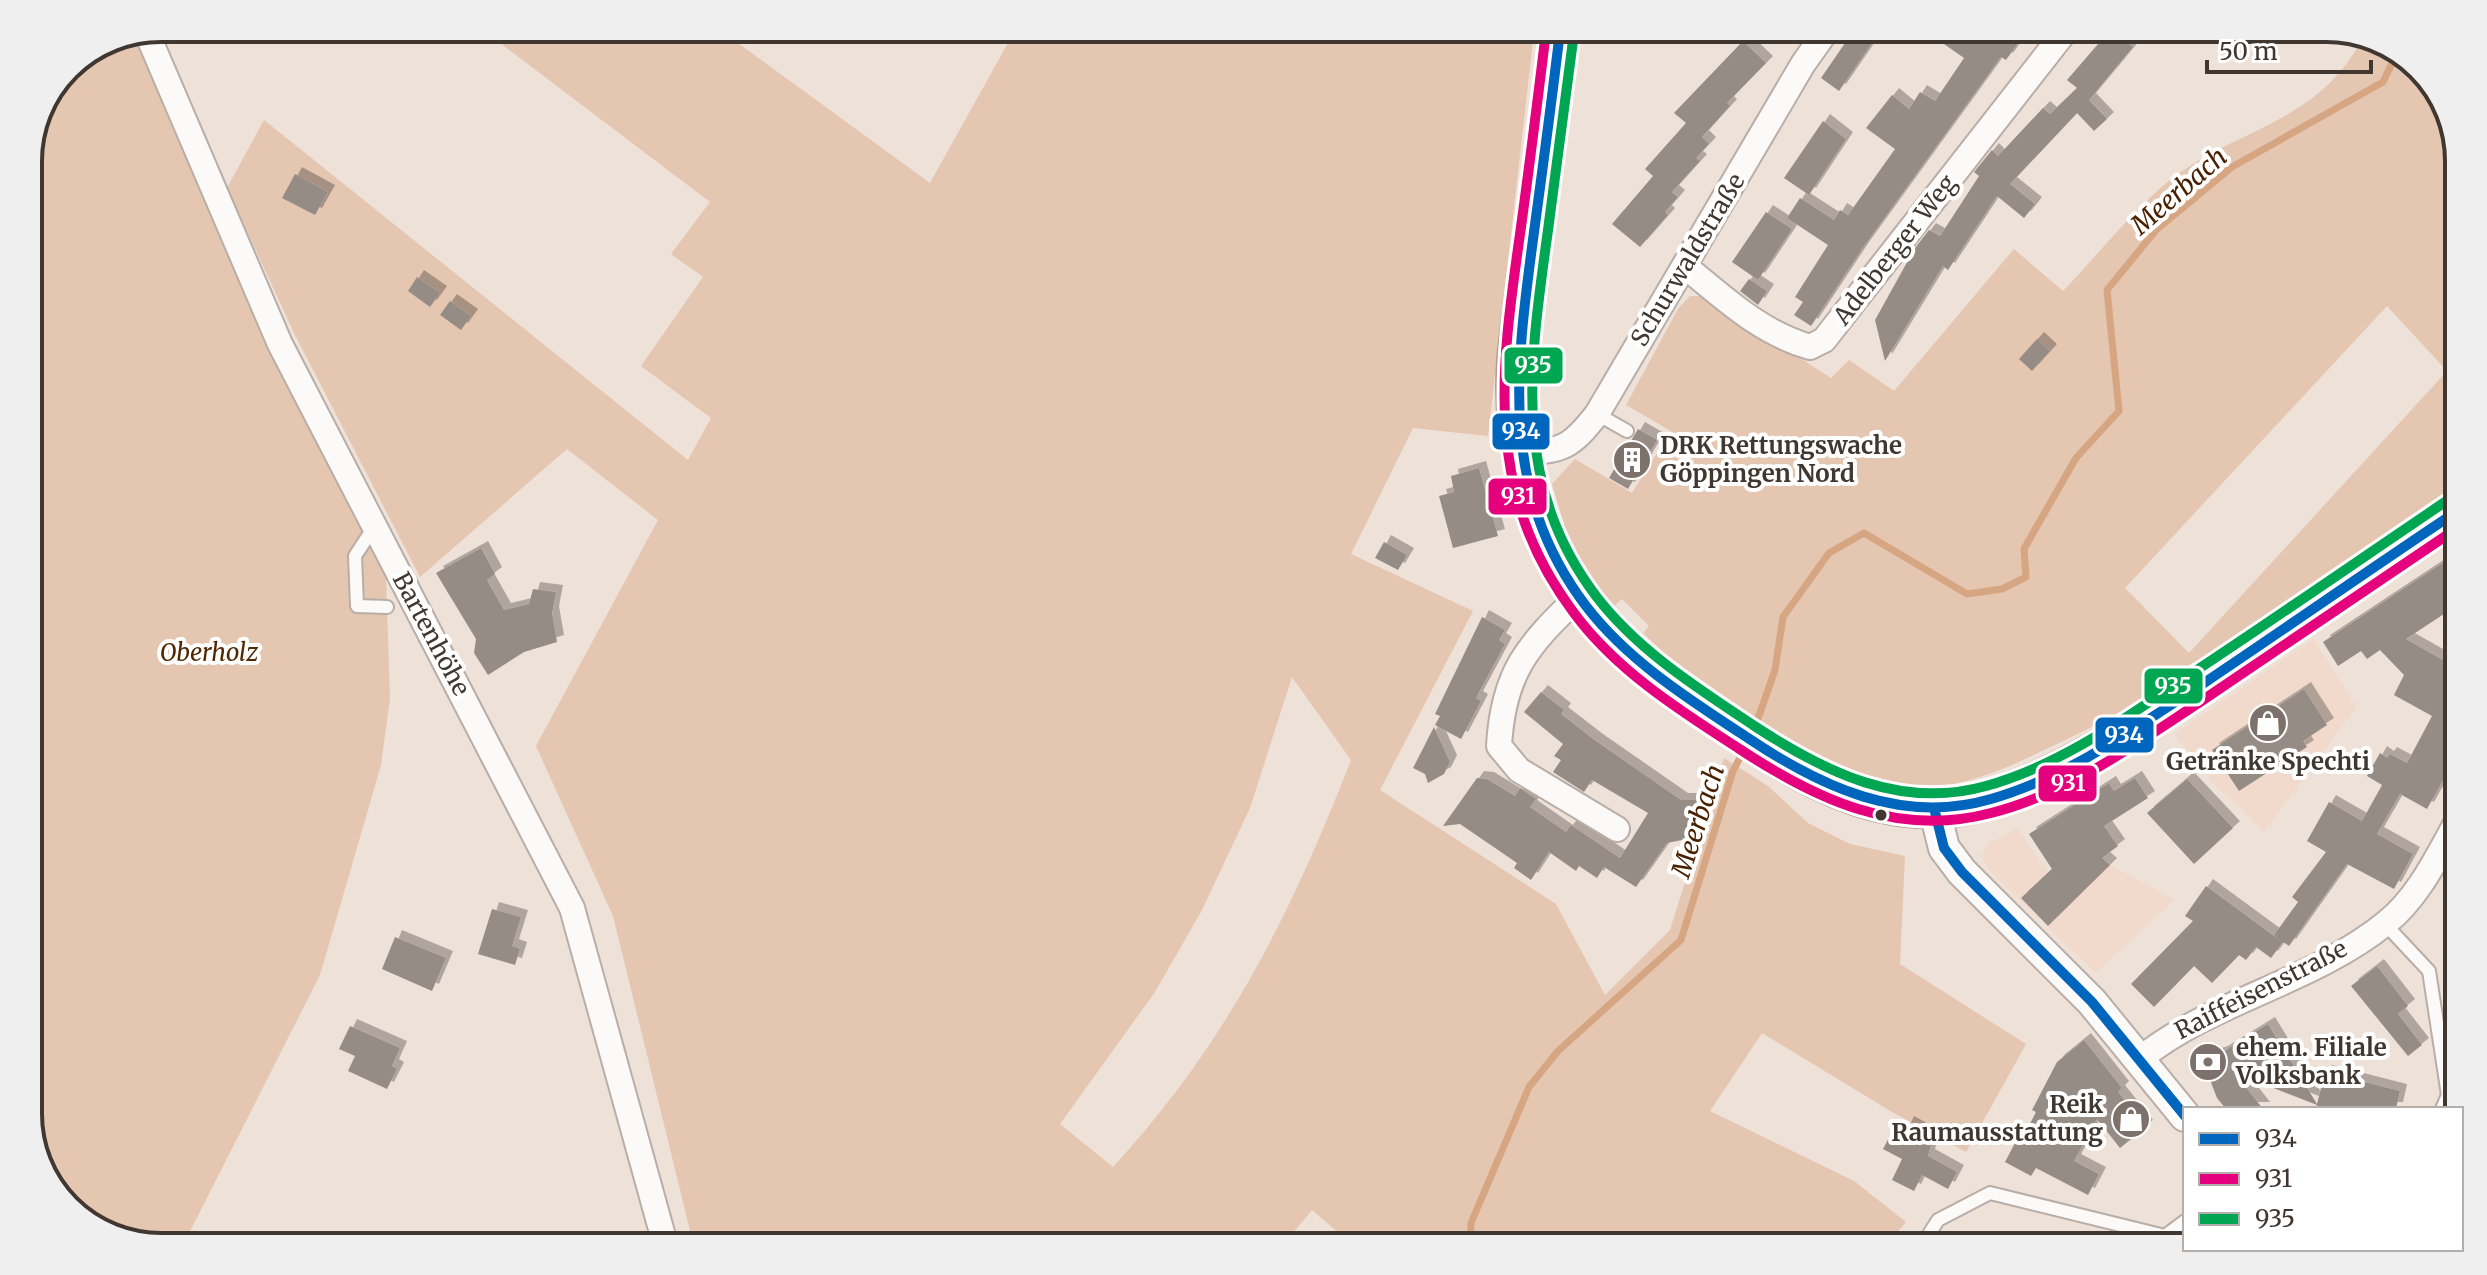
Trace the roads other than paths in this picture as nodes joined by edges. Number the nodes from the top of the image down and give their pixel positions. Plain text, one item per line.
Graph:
1 (1559, 42) edge
2 (1819, 42) edge
3 (2057, 42) edge
4 (151, 43) edge
5 (1686, 267) junction
6 (1597, 414) junction
7 (1627, 431) dead end
8 (1522, 452) junction
9 (2445, 519) edge
10 (374, 527) junction
11 (1579, 596) junction
12 (387, 607) dead end
13 (1934, 808) junction
14 (1617, 829) dead end
15 (2445, 841) edge
16 (2385, 924) junction
17 (2140, 1059) junction
18 (2445, 1075) edge
19 (2183, 1113) edge
20 (662, 1233) edge
21 (1930, 1233) edge
22 (2153, 1233) edge

1 - 8 main road
2 - 5 street, Schurwaldstraße
3 - 5 street, Adelberger Weg
4 - 10 street, Bartenhöhe
5 - 6 street, Schurwaldstraße
6 - 7 lane
6 - 8 street, Schurwaldstraße
8 - 11 main road
9 - 13 main road
10 - 12 lane
10 - 20 street, Bartenhöhe
11 - 13 main road
11 - 14 street
13 - 17 street
15 - 16 street, Raiffeisenstraße
16 - 17 street, Raiffeisenstraße
16 - 18 lane
17 - 19 street
21 - 22 lane

